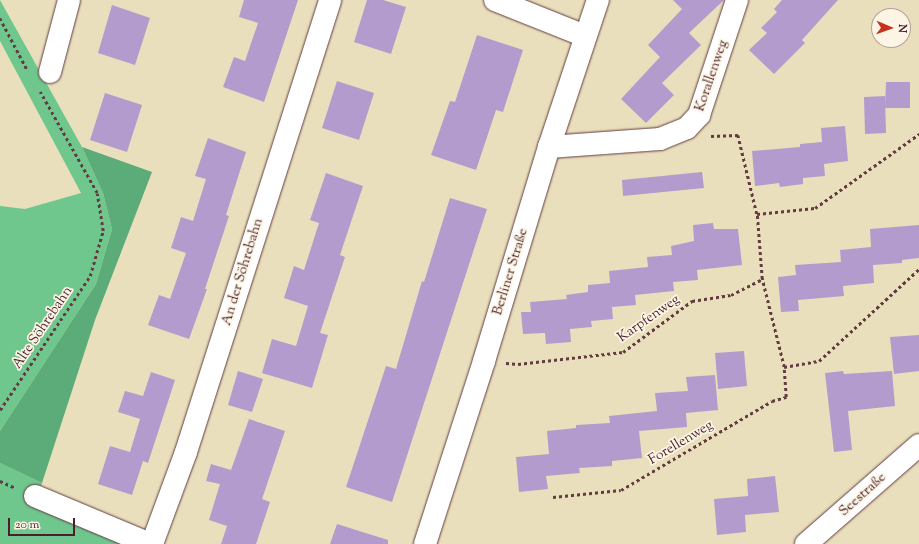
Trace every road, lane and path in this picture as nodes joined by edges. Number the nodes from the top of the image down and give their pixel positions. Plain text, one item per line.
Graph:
1 (70, 0) edge
2 (330, 0) edge
3 (495, 0) edge
4 (598, 0) edge
5 (737, 0) edge
6 (0, 18) edge
7 (585, 36) junction
8 (28, 72) dead end
9 (44, 81) joint
10 (687, 128) junction
11 (919, 134) edge
12 (549, 147) junction
13 (757, 214) junction
14 (919, 269) edge
15 (762, 279) junction
16 (484, 361) junction
17 (784, 367) junction
18 (0, 410) edge
19 (919, 445) edge
20 (35, 496) dead end
21 (554, 497) dead end
22 (151, 544) edge
23 (424, 544) edge
24 (806, 544) edge

1 - 9 street
2 - 22 street, An der Söhrebahn
3 - 7 street
4 - 7 street, Berliner Straße
5 - 10 street, Korallenweg
6 - 8 path
7 - 12 street, Berliner Straße
9 - 18 path, Alte Söhrebahn
10 - 12 street, Korallenweg
10 - 13 path
11 - 13 path
12 - 16 street, Berliner Straße
13 - 15 path
14 - 17 path
15 - 16 path, Karpfenweg
15 - 17 path, Forellenweg
16 - 23 street, Berliner Straße
17 - 21 path, Forellenweg
19 - 24 street, Seestraße
20 - 22 street

